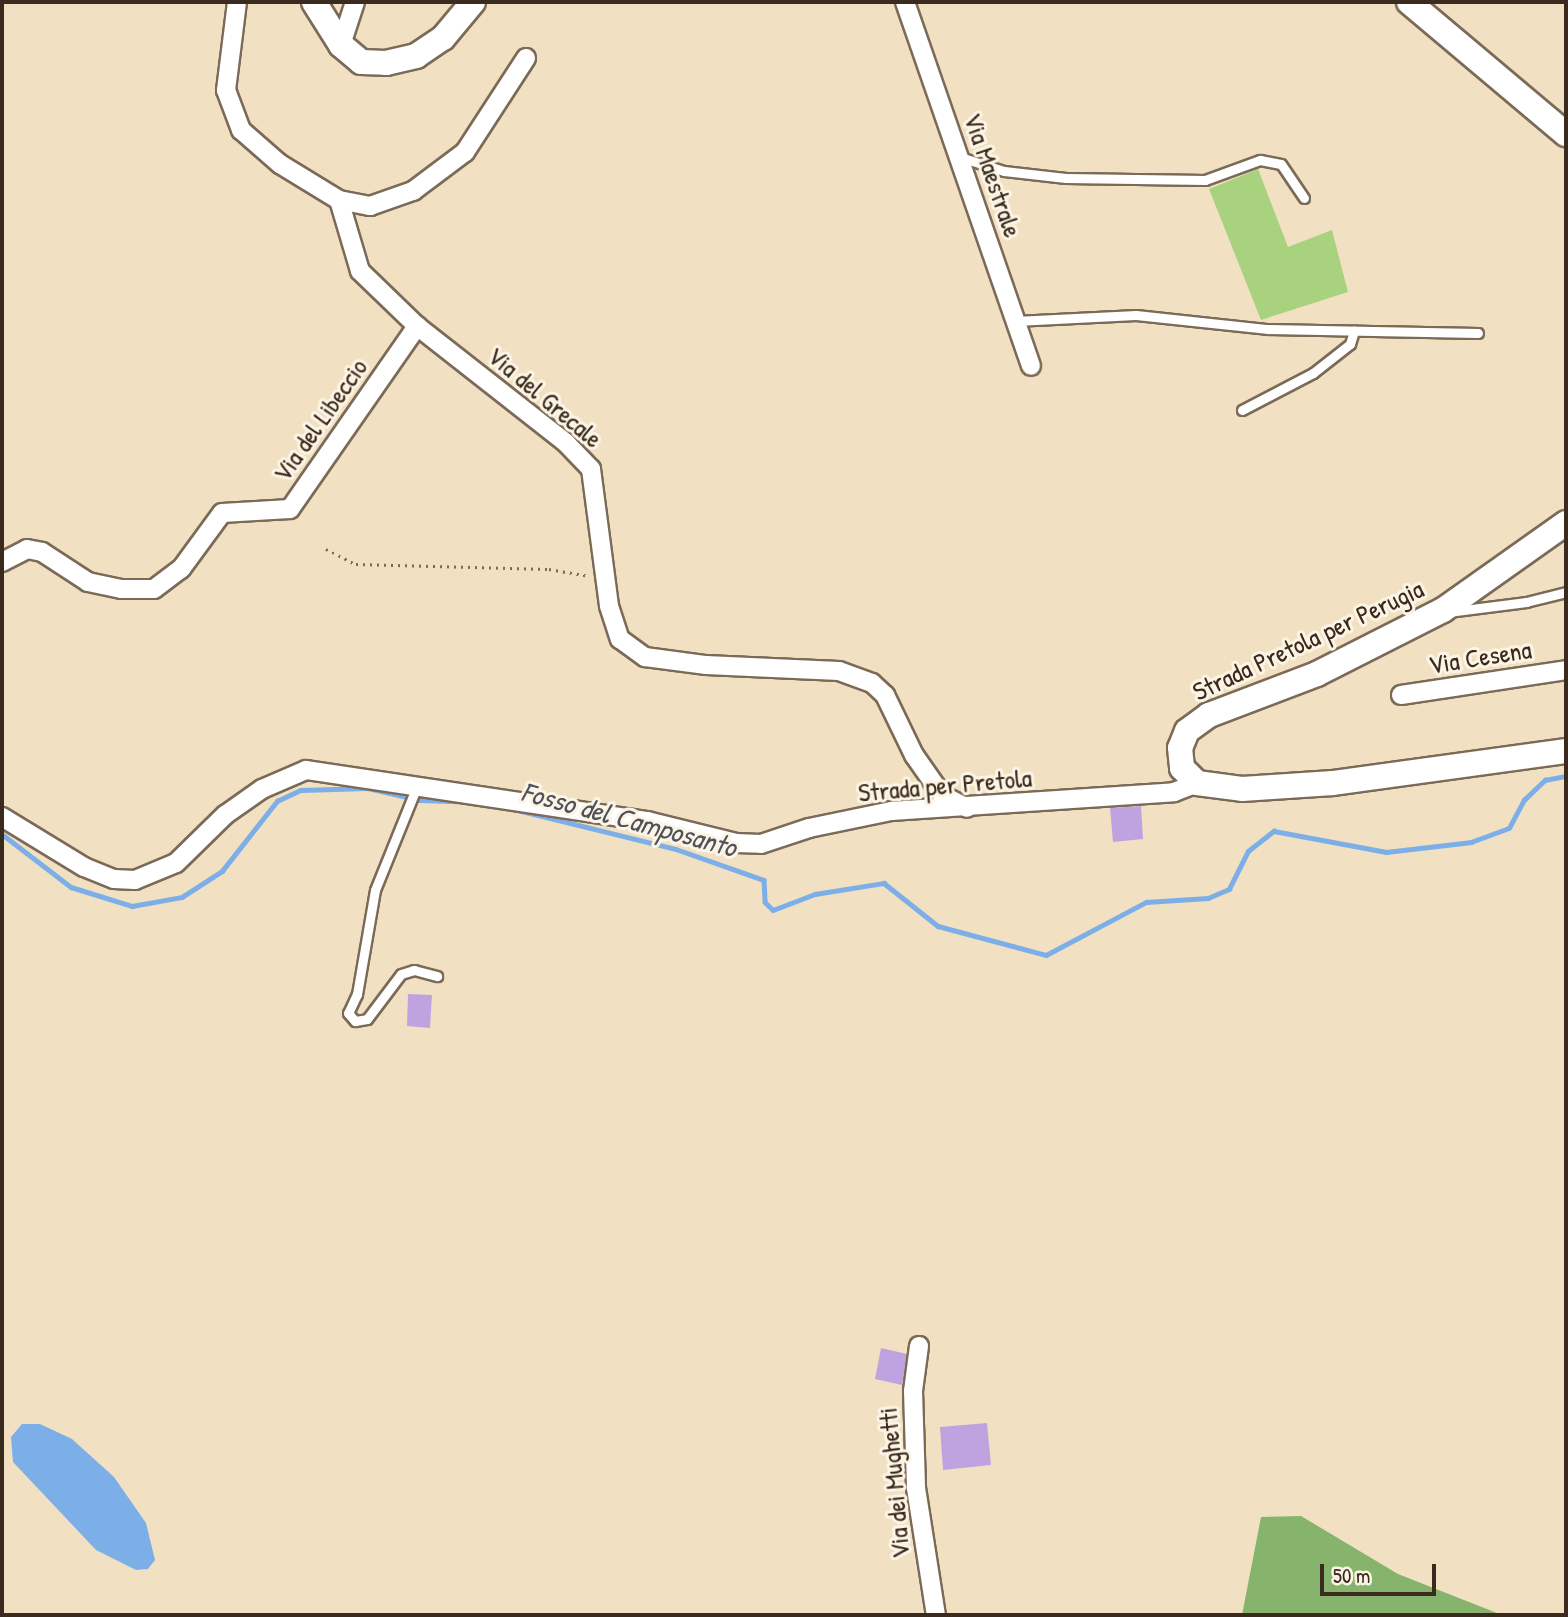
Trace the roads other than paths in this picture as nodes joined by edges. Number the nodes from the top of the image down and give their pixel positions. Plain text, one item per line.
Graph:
1 (237, 2) edge
2 (314, 2) edge
3 (355, 2) edge
4 (473, 2) edge
5 (905, 2) edge
6 (1409, 2) edge
7 (341, 45) junction
8 (527, 58) dead end
9 (1566, 134) edge
10 (958, 156) junction
11 (1304, 198) dead end
12 (340, 200) junction
13 (1015, 321) junction
14 (417, 326) junction
15 (1354, 331) junction
16 (1478, 333) dead end
17 (1031, 366) dead end
18 (1242, 410) dead end
19 (1566, 523) edge
20 (2, 562) edge
21 (1566, 592) edge
22 (1443, 610) junction
23 (1566, 670) edge
24 (1401, 695) dead end
25 (1566, 751) edge
26 (1196, 783) junction
27 (417, 785) junction
28 (967, 808) junction
29 (2, 817) edge
30 (437, 976) dead end
31 (919, 1346) dead end
32 (936, 1615) edge

1 - 12 street
2 - 7 street
3 - 7 street
4 - 7 street
5 - 10 street, Via Maestrale
6 - 9 street
8 - 12 street
10 - 11 lane
10 - 13 street, Via Maestrale
12 - 14 street, Via del Grecale
13 - 15 lane
13 - 17 street, Via Maestrale
14 - 20 street, Via del Libeccio
14 - 28 street, Via del Grecale
15 - 16 lane
15 - 18 lane
19 - 22 street, Strada Pretola per Perugia
21 - 22 lane
22 - 26 street, Strada Pretola per Perugia
23 - 24 street, Via Cesena
25 - 26 street
26 - 28 street, Strada per Pretola
27 - 28 street, Strada per Pretola
27 - 29 street, Strada per Pretola
27 - 30 lane
31 - 32 street, Via dei Mughetti

